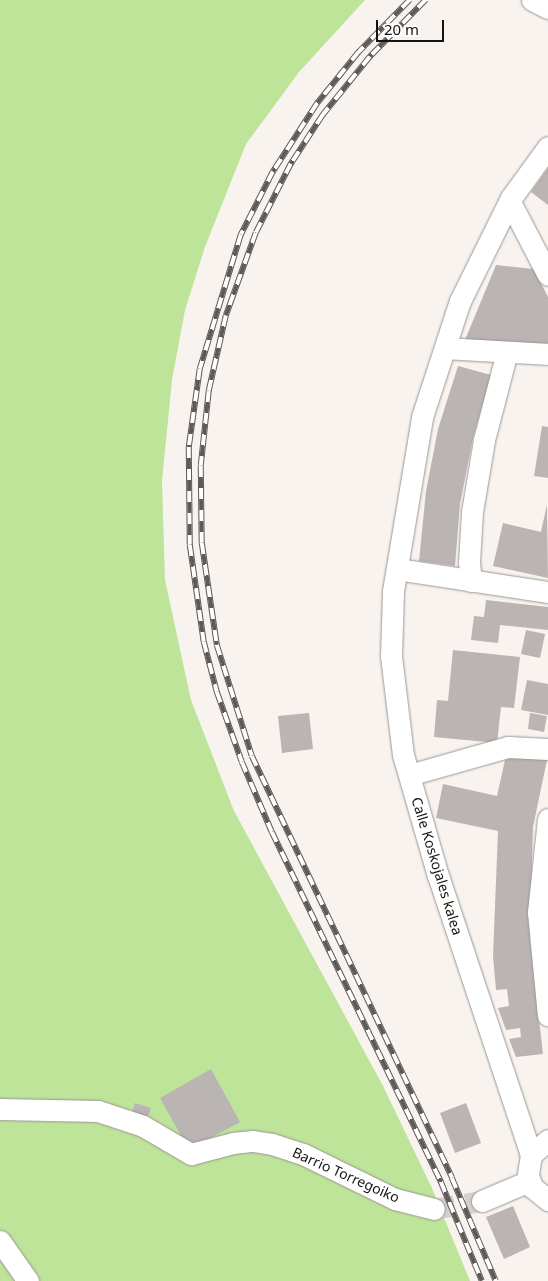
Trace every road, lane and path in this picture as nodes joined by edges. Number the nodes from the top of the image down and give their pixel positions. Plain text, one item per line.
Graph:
1 (532, 0) edge
2 (548, 8) edge
3 (548, 147) edge
4 (510, 202) junction
5 (548, 275) edge
6 (446, 348) junction
7 (506, 352) junction
8 (548, 354) edge
9 (397, 569) junction
10 (471, 581) junction
11 (548, 592) edge
12 (548, 749) edge
13 (409, 774) junction
14 (548, 819) edge
15 (548, 1016) edge
16 (0, 1109) edge
17 (548, 1140) edge
18 (531, 1155) junction
19 (529, 1181) junction
20 (548, 1200) edge
21 (482, 1201) tunnel mouth
22 (434, 1209) tunnel mouth
23 (0, 1241) edge
24 (28, 1281) edge

1 - 2 street
3 - 4 street, Calle Koskojales kalea
4 - 5 street
4 - 6 street, Calle Koskojales kalea
6 - 7 street
6 - 9 street, Calle Koskojales kalea
7 - 8 street
7 - 10 street
9 - 10 street
9 - 13 street, Calle Koskojales kalea
10 - 11 street
12 - 13 street
13 - 18 street, Calle Koskojales kalea
14 - 15 street
16 - 22 street, Barrio Torregoiko
17 - 18 street
18 - 19 street
19 - 20 street
19 - 21 street
23 - 24 street

